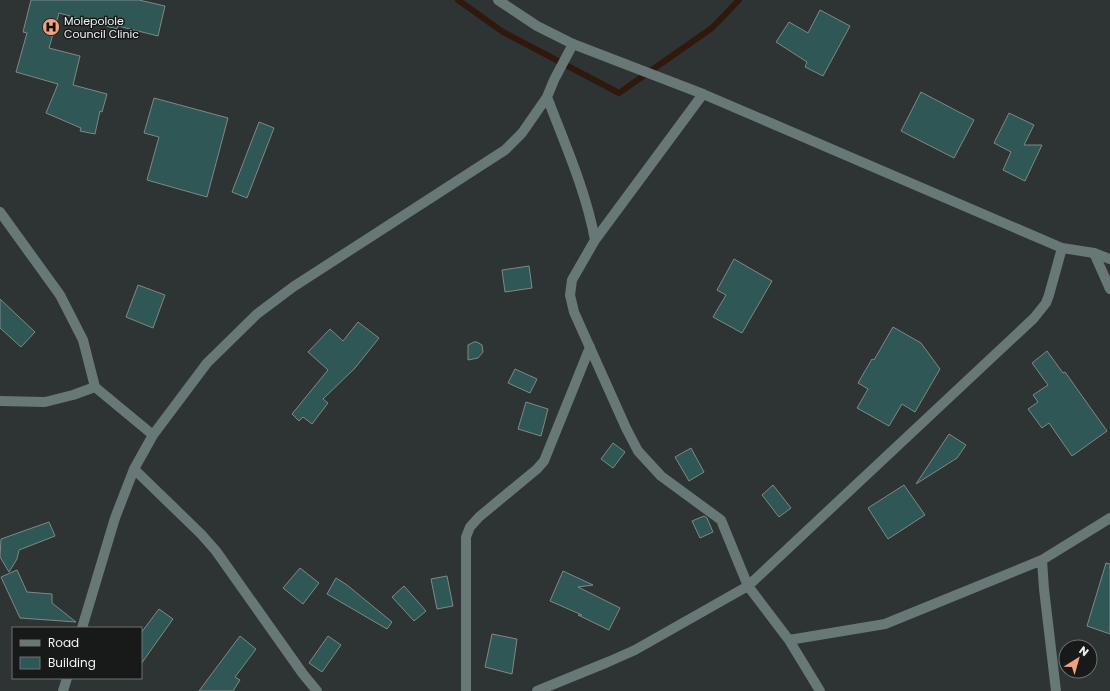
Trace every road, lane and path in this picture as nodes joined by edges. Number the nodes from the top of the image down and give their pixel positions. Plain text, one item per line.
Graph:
1 (498, 0) edge
2 (573, 44) junction
3 (703, 94) junction
4 (547, 97) junction
5 (0, 212) edge
6 (595, 240) junction
7 (1062, 248) junction
8 (1094, 253) junction
9 (1110, 259) edge
10 (1110, 289) edge
11 (590, 347) junction
12 (95, 387) junction
13 (0, 401) edge
14 (153, 435) junction
15 (134, 469) junction
16 (1110, 518) edge
17 (1042, 560) junction
18 (748, 586) junction
19 (82, 627) edge
20 (789, 640) junction
21 (67, 679) edge
22 (63, 691) edge
23 (317, 691) edge
24 (466, 691) edge
25 (537, 691) edge
26 (820, 691) edge
27 (1056, 691) edge

1 - 2 street
2 - 3 street
2 - 4 street
3 - 6 street
3 - 7 street
4 - 6 street
4 - 14 street
5 - 12 street
6 - 11 street
7 - 8 street
7 - 18 street
8 - 9 street
8 - 10 street
11 - 18 street
11 - 24 street
12 - 13 street
12 - 14 street
14 - 15 street
15 - 19 street
15 - 23 street
16 - 17 street
17 - 20 street
17 - 27 street
18 - 20 street
18 - 25 street
20 - 26 street
21 - 22 street

